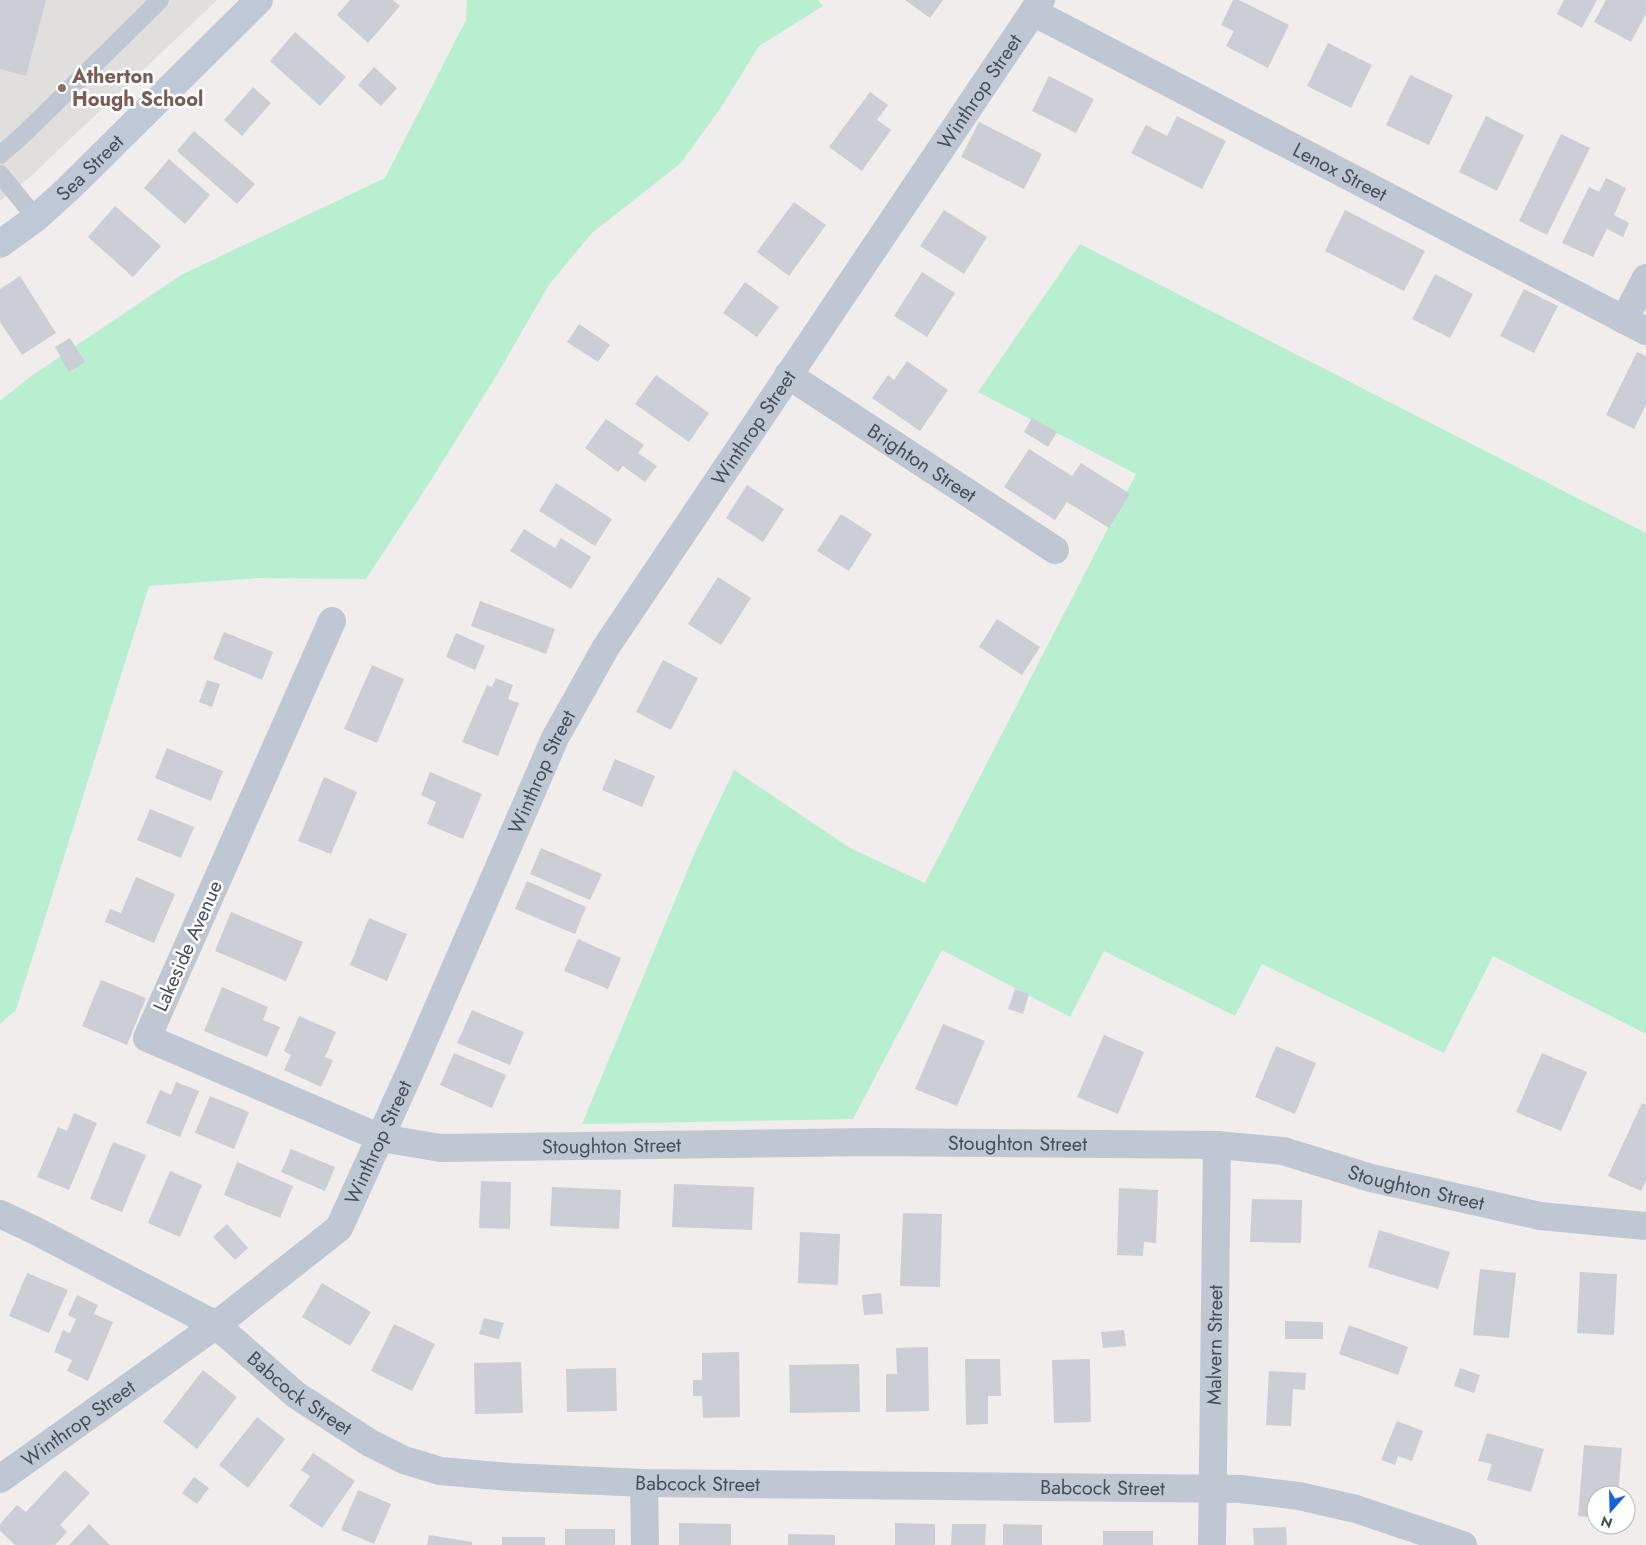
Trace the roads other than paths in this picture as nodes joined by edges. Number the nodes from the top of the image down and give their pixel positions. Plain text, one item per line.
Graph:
1 (160, 0) edge
2 (259, 0) edge
3 (1037, 6) edge
4 (0, 155) edge
5 (0, 174) edge
6 (36, 218) junction
7 (0, 244) edge
8 (1646, 278) edge
9 (1635, 325) edge
10 (788, 375) junction
11 (1055, 550) dead end
12 (332, 621) dead end
13 (381, 1138) junction
14 (1217, 1145) junction
15 (0, 1214) edge
16 (1646, 1226) edge
17 (216, 1325) junction
18 (0, 1479) edge
19 (644, 1482) junction
20 (1213, 1488) junction
21 (644, 1545) edge
22 (1212, 1545) edge
23 (1462, 1545) edge

1 - 4 lane
2 - 6 street, Sea Street
3 - 9 street, Lenox Street
3 - 10 street, Winthrop Street
5 - 6 lane
6 - 7 street, Sea Street
8 - 9 street
10 - 11 street, Brighton Street
10 - 13 street, Winthrop Street
12 - 13 street, Lakeside Avenue
13 - 14 street, Stoughton Street
13 - 17 street, Winthrop Street
14 - 16 street, Stoughton Street
14 - 20 street, Malvern Street
15 - 17 street, Babcock Street
17 - 18 street, Winthrop Street
17 - 19 street, Babcock Street
19 - 20 street, Babcock Street
19 - 21 street
20 - 22 street, Malvern Street
20 - 23 street, Babcock Street

